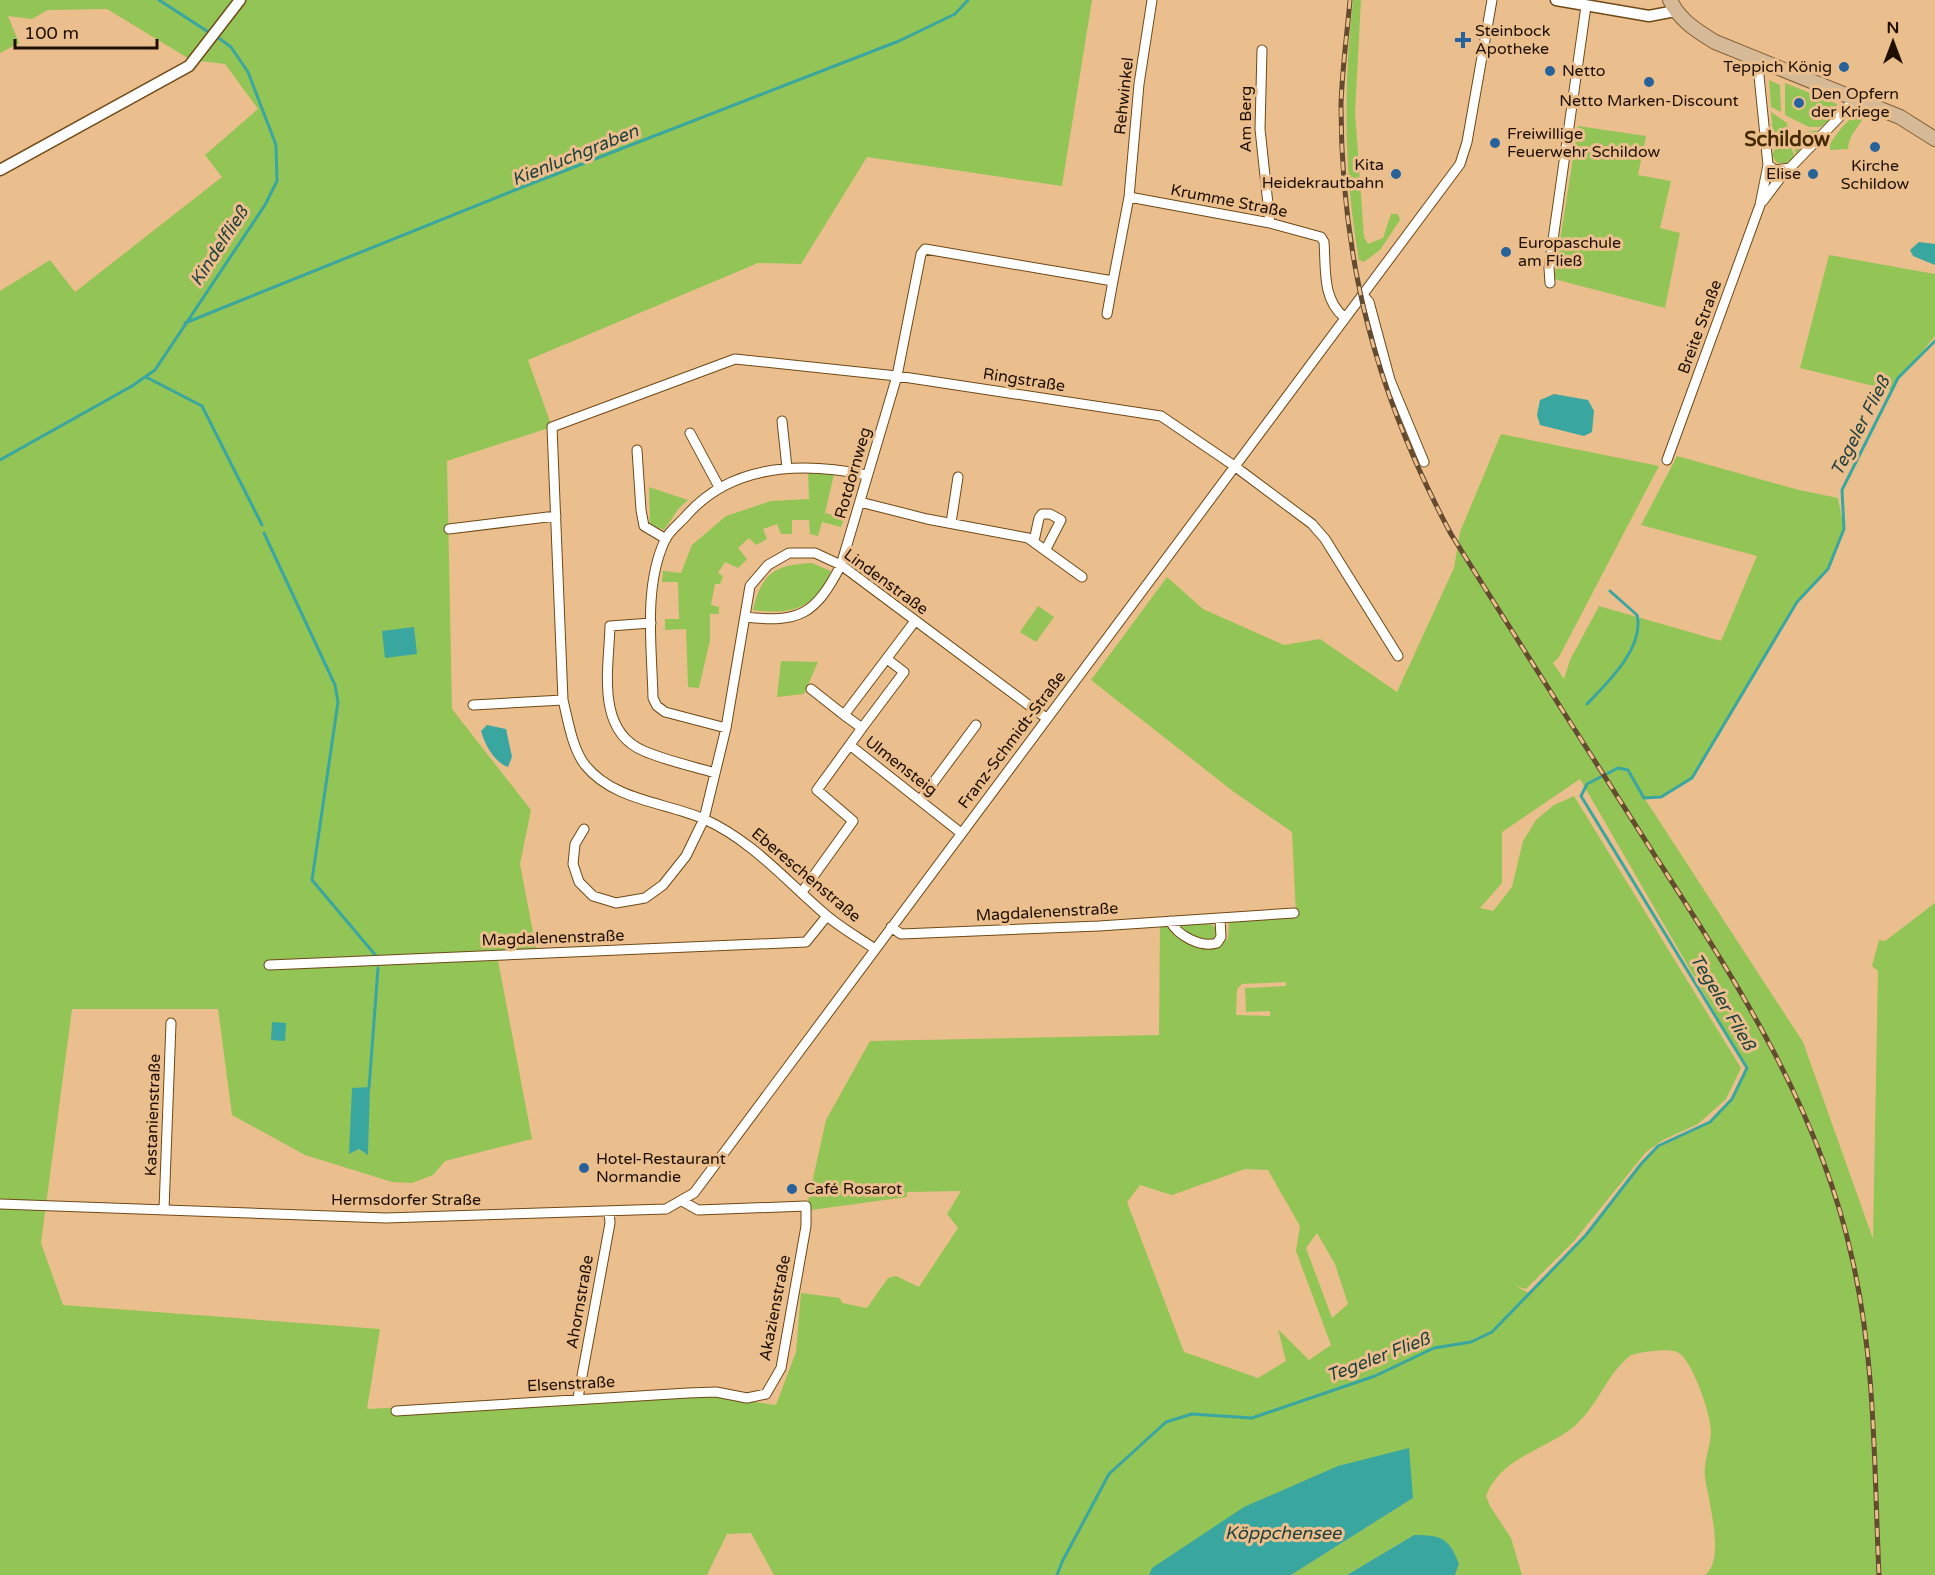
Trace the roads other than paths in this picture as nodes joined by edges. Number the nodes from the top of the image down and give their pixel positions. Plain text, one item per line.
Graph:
1 (240, 0) edge
2 (1152, 0) edge
3 (1492, 0) edge
4 (1556, 0) edge
5 (1673, 5) edge
6 (1586, 6) junction
7 (1262, 51) dead end
8 (1761, 62) junction
9 (1853, 98) junction
10 (1935, 139) edge
11 (1768, 165) junction
12 (1787, 169) junction
13 (0, 170) edge
14 (1129, 197) junction
15 (1760, 205) junction
16 (1270, 223) junction
17 (1113, 280) junction
18 (1550, 283) dead end
19 (1363, 294) junction
20 (1107, 314) dead end
21 (1344, 317) junction
22 (897, 376) junction
23 (782, 421) dead end
24 (552, 427) joint
25 (690, 433) dead end
26 (637, 450) dead end
27 (1667, 460) dead end
28 (1424, 462) dead end
29 (1233, 465) junction
30 (787, 468) junction
31 (867, 475) junction
32 (958, 477) dead end
33 (719, 487) junction
34 (860, 502) junction
35 (556, 516) junction
36 (951, 522) junction
37 (449, 529) dead end
38 (666, 539) junction
39 (1034, 541) junction
40 (1046, 549) junction
41 (841, 565) junction
42 (1082, 577) dead end
43 (745, 617) junction
44 (915, 621) junction
45 (651, 623) junction
46 (1398, 656) dead end
47 (887, 659) junction
48 (811, 689) dead end
49 (563, 700) junction
50 (474, 705) dead end
51 (844, 715) junction
52 (1046, 718) junction
53 (976, 725) dead end
54 (726, 728) junction
55 (862, 728) junction
56 (851, 746) junction
57 (715, 773) junction
58 (921, 799) junction
59 (704, 819) junction
60 (584, 829) dead end
61 (961, 833) junction
62 (802, 892) junction
63 (1294, 913) dead end
64 (827, 916) junction
65 (1220, 919) junction
66 (1170, 921) junction
67 (891, 927) junction
68 (875, 949) junction
69 (268, 965) dead end
70 (171, 1023) dead end
71 (682, 1201) junction
72 (0, 1204) edge
73 (164, 1209) junction
74 (609, 1212) junction
75 (578, 1398) junction
76 (747, 1398) joint
77 (396, 1411) dead end

1 - 13 street
2 - 14 street, Rehwinkel
3 - 19 street, Franz-Schmidt-Straße
4 - 6 street
5 - 6 street
5 - 8 main road
6 - 18 street
7 - 16 street, Am Berg
8 - 9 main road
8 - 11 street, Breite Straße
9 - 10 main road
9 - 12 street, Breite Straße
11 - 12 street
11 - 15 street, Breite Straße
12 - 15 street, Breite Straße
14 - 16 street, Krumme Straße
14 - 17 street
15 - 27 street, Breite Straße
16 - 21 street, Krumme Straße
17 - 20 street
17 - 22 street
19 - 21 street, Franz-Schmidt-Straße
19 - 28 street
21 - 29 street, Franz-Schmidt-Straße
22 - 24 street, Ringstraße
22 - 29 street, Ringstraße
22 - 31 street, Rotdornweg
23 - 30 street
24 - 35 street, Ebereschenstraße
25 - 33 street
26 - 38 street
29 - 46 street, Ringstraße
29 - 52 street, Franz-Schmidt-Straße
30 - 31 street
30 - 33 street
31 - 34 street, Rotdornweg
32 - 36 street
33 - 38 street
34 - 36 street
34 - 41 street, Rotdornweg
35 - 37 street
35 - 49 street, Ebereschenstraße
36 - 39 street
38 - 45 street
39 - 40 street
39 - 40 street
40 - 42 street
41 - 43 street, Rotdornweg
41 - 43 street, Lindenstraße
41 - 44 street, Lindenstraße
43 - 54 street, Lindenstraße
44 - 47 street
44 - 52 street, Lindenstraße
45 - 54 street
45 - 57 street
47 - 51 street
47 - 55 street
48 - 51 street
49 - 50 street
49 - 59 street, Ebereschenstraße
51 - 55 street
52 - 61 street, Franz-Schmidt-Straße
53 - 58 street
54 - 57 street, Lindenstraße
55 - 56 street
56 - 58 street, Ulmensteig
56 - 62 street
57 - 59 street, Lindenstraße
58 - 61 street, Ulmensteig
59 - 60 street, Lindenstraße
59 - 62 street, Ebereschenstraße
61 - 67 street, Franz-Schmidt-Straße
62 - 64 street, Ebereschenstraße
63 - 65 street, Magdalenenstraße
64 - 68 street, Ebereschenstraße
64 - 69 street, Magdalenenstraße
65 - 66 street, Magdalenenstraße
65 - 66 street
66 - 67 street, Magdalenenstraße
67 - 68 street, Franz-Schmidt-Straße
68 - 71 street, Franz-Schmidt-Straße
70 - 73 street, Kastanienstraße
71 - 74 street, Hermsdorfer Straße
71 - 76 street, Akazienstraße
72 - 73 street, Hermsdorfer Straße
73 - 74 street, Hermsdorfer Straße
74 - 75 street, Ahornstraße
75 - 76 street, Elsenstraße
75 - 77 street, Elsenstraße

